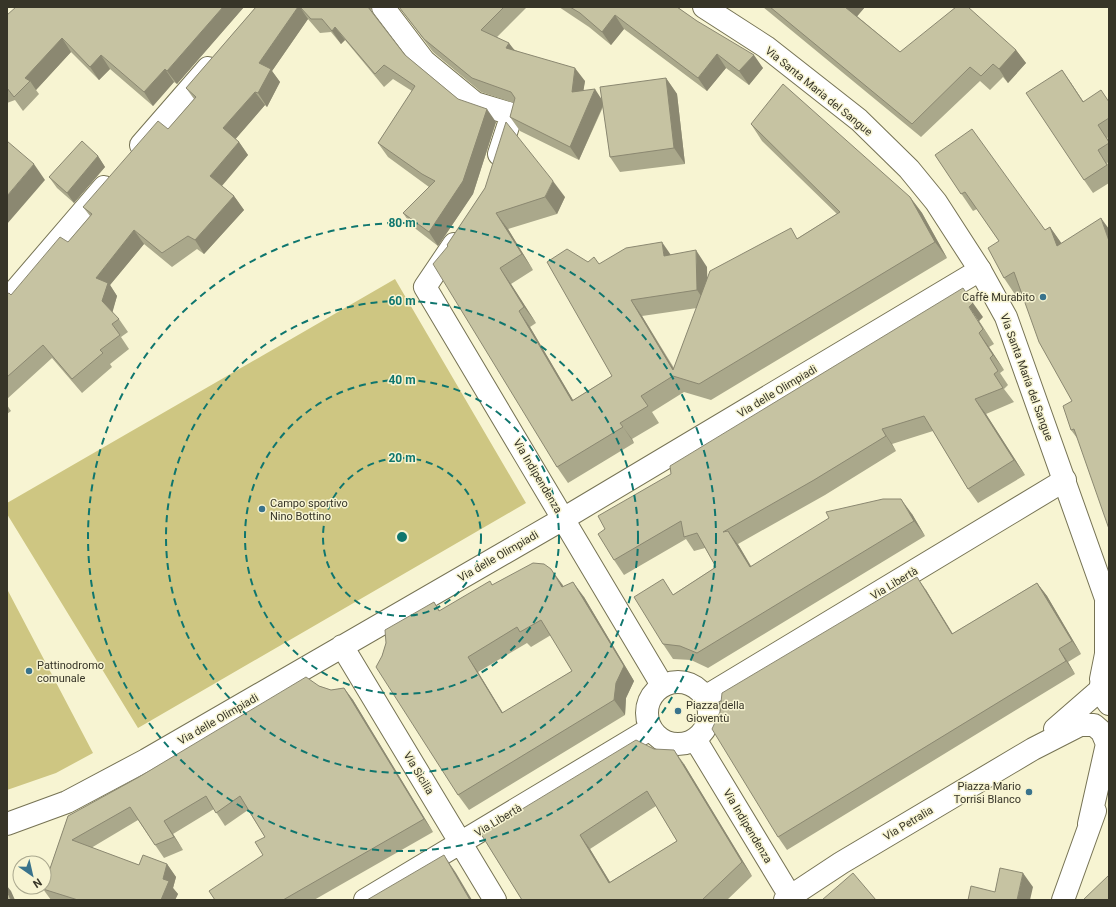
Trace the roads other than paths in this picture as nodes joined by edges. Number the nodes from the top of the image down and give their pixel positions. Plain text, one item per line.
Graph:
1 (383, 7) edge
2 (704, 7) edge
3 (219, 55) edge
4 (493, 171) edge
5 (464, 230) edge
6 (980, 270) junction
7 (7, 300) edge
8 (1065, 480) junction
9 (563, 518) junction
10 (1107, 604) edge
11 (342, 646) junction
12 (662, 685) junction
13 (1105, 685) edge
14 (705, 697) junction
15 (641, 734) junction
16 (700, 748) junction
17 (1032, 749) junction
18 (1109, 778) edge
19 (7, 824) edge
20 (1089, 824) junction
21 (460, 842) junction
22 (788, 898) edge
23 (365, 900) edge
24 (495, 900) edge
25 (1063, 900) edge

1 - 4 street
2 - 6 street, Via Santa Maria del Sangue
3 - 7 street
5 - 9 street, Via Indipendenza
6 - 8 street, Via Santa Maria del Sangue
6 - 9 street, Via delle Olimpiadi
8 - 10 street, Via Santa Maria del Sangue
8 - 14 street, Via Libertà
9 - 11 street, Via delle Olimpiadi
9 - 12 street, Via Indipendenza
10 - 13 street, Via Santa Maria del Sangue
11 - 19 street, Via delle Olimpiadi
11 - 21 street, Via Sicilia
12 - 14 street
12 - 15 street
13 - 17 street
14 - 16 street
15 - 16 street
15 - 21 street, Via Libertà
16 - 22 street, Via Indipendenza
17 - 20 street
17 - 22 street, Via Petralia
18 - 20 street
20 - 25 street
21 - 23 street, Via Libertà
21 - 24 street, Via Sicilia

